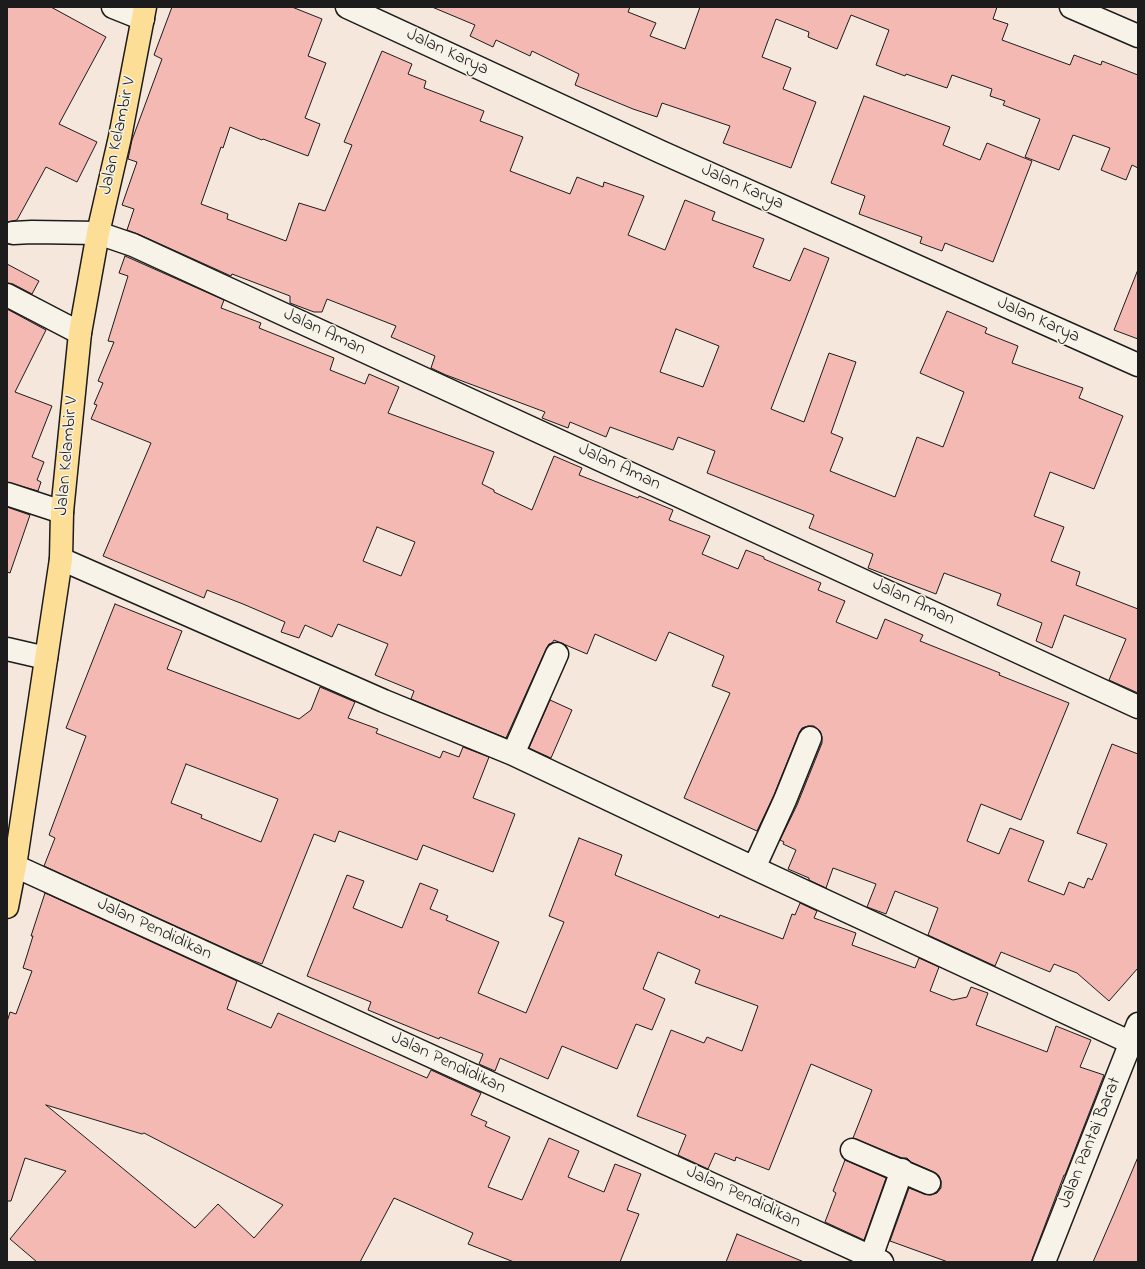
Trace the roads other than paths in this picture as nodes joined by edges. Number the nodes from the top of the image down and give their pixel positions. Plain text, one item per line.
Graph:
1 (113, 7) edge
2 (347, 7) edge
3 (1071, 7) edge
4 (144, 13) edge
5 (1138, 36) edge
6 (13, 233) dead end
7 (98, 233) junction
8 (7, 295) edge
9 (80, 334) junction
10 (1138, 366) edge
11 (7, 494) edge
12 (62, 512) junction
13 (61, 559) junction
14 (7, 649) edge
15 (558, 654) dead end
16 (46, 658) junction
17 (1138, 707) edge
18 (810, 738) dead end
19 (513, 754) junction
20 (15, 866) junction
21 (754, 868) junction
22 (7, 904) edge
23 (1136, 1037) edge
24 (852, 1150) dead end
25 (902, 1170) junction
26 (929, 1182) dead end
27 (877, 1259) edge
28 (1044, 1262) edge

1 - 4 street
2 - 10 street, Jalan Karya
3 - 5 street
4 - 7 main road, Jalan Kelambir V
6 - 7 street, Jalan Aman
7 - 9 main road, Jalan Kelambir V
7 - 17 street, Jalan Aman
8 - 9 street
9 - 12 main road, Jalan Kelambir V
11 - 12 street
12 - 13 main road, Jalan Kelambir V
13 - 16 main road, Jalan Kelambir V
13 - 19 street
14 - 16 street
15 - 19 street
16 - 20 main road, Jalan Kelambir V
18 - 21 street
19 - 21 street
20 - 22 main road, Jalan Kelambir V
20 - 27 street, Jalan Pendidikan
21 - 23 street
23 - 28 street, Jalan Pantai Barat
24 - 25 street
25 - 26 street
25 - 27 street

